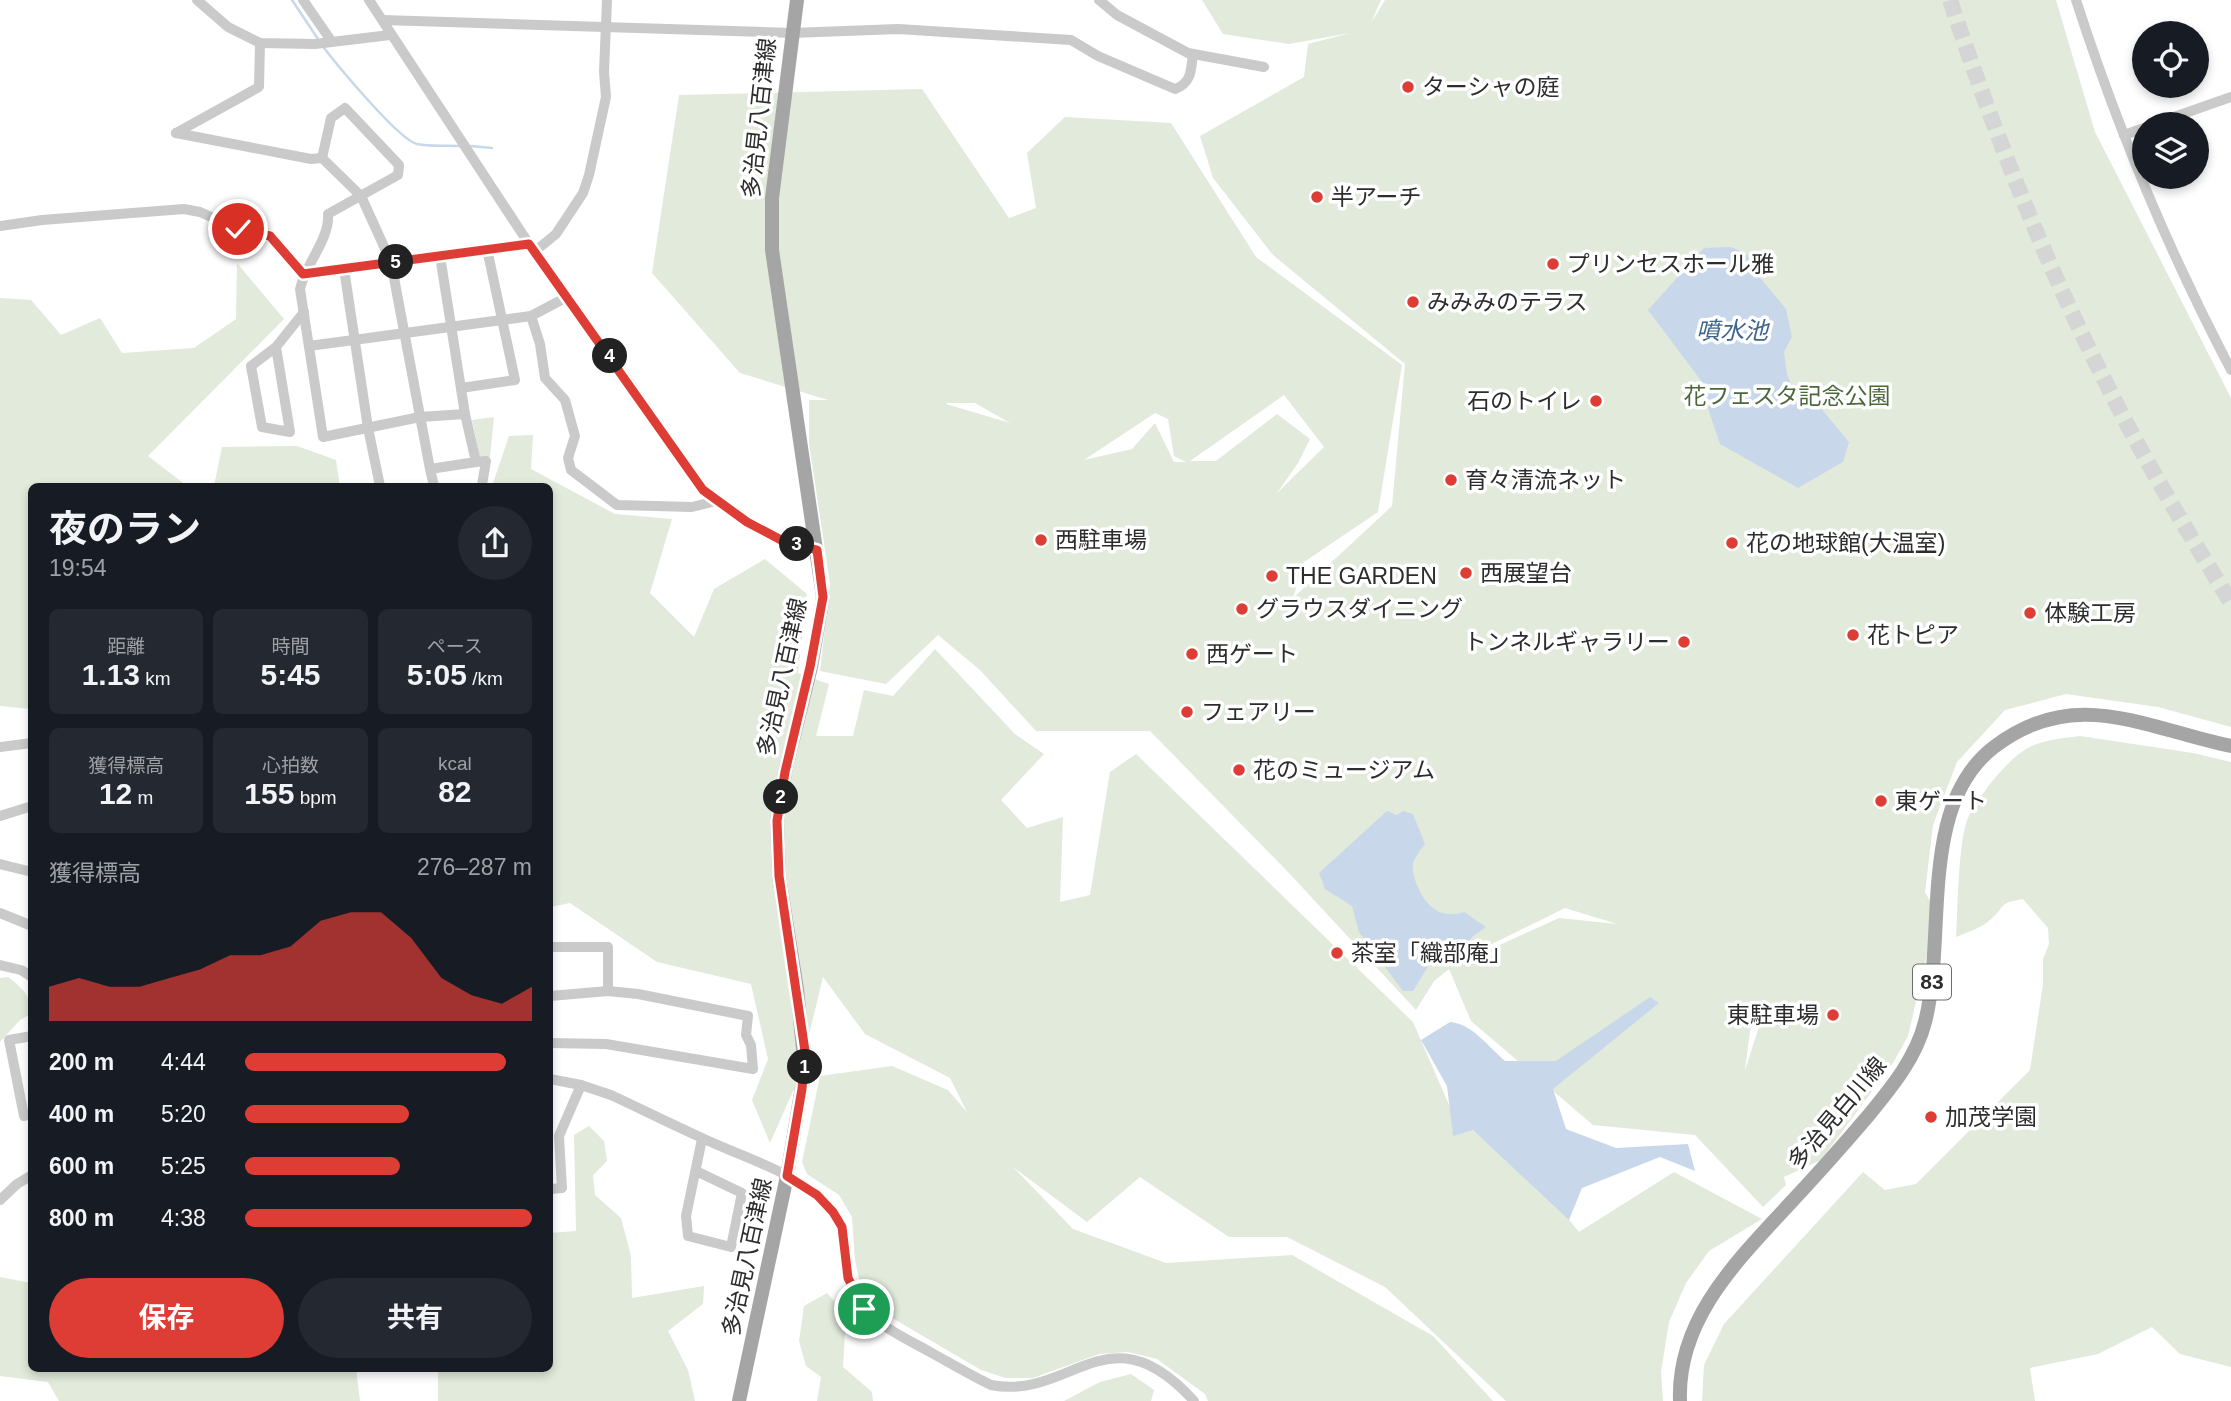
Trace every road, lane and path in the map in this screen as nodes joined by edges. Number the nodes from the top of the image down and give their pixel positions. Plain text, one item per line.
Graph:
1 (197, 0) edge
2 (303, 0) edge
3 (369, 0) edge
4 (607, 0) edge
5 (797, 0) edge
6 (1099, 0) edge
7 (2076, 0) edge
8 (383, 20) junction
9 (606, 26) junction
10 (792, 33) junction
11 (390, 35) junction
12 (330, 42) junction
13 (260, 43) junction
14 (1193, 54) junction
15 (1264, 67) dead end
16 (2231, 97) edge
17 (2188, 112) edge
18 (2132, 132) edge
19 (2124, 135) junction
20 (321, 159) junction
21 (361, 196) junction
22 (0, 226) edge
23 (531, 248) junction
24 (487, 249) junction
25 (440, 256) junction
26 (391, 262) junction
27 (344, 269) junction
28 (303, 274) junction
29 (567, 297) junction
30 (304, 312) junction
31 (531, 316) junction
32 (501, 320) junction
33 (451, 326) junction
34 (404, 333) junction
35 (354, 340) junction
36 (309, 346) junction
37 (276, 347) junction
38 (2231, 370) edge
39 (461, 388) junction
40 (465, 414) junction
41 (420, 417) junction
42 (368, 428) junction
43 (476, 462) junction
44 (430, 469) junction
45 (379, 483) edge
46 (433, 483) edge
47 (482, 483) edge
48 (716, 501) junction
49 (817, 550) junction
50 (28, 744) edge
51 (2231, 746) edge
52 (0, 747) edge
53 (28, 807) edge
54 (0, 816) edge
55 (0, 864) edge
56 (28, 872) edge
57 (0, 913) edge
58 (28, 924) edge
59 (553, 947) edge
60 (0, 965) edge
61 (28, 974) edge
62 (608, 991) junction
63 (553, 996) edge
64 (28, 1037) edge
65 (553, 1043) edge
66 (553, 1080) edge
67 (581, 1085) junction
68 (28, 1115) edge
69 (554, 1136) edge
70 (702, 1139) junction
71 (696, 1171) junction
72 (787, 1176) junction
73 (28, 1177) edge
74 (553, 1189) edge
75 (0, 1200) edge
76 (739, 1401) edge
77 (1194, 1401) edge
78 (1680, 1401) edge

1 - 13 street
2 - 12 street
3 - 8 street
4 - 9 street
5 - 10 main road, 多治見八百津線
6 - 14 street
7 - 19 street
8 - 9 street
8 - 11 street
9 - 10 street
9 - 23 street
10 - 14 street
10 - 49 main road, 多治見八百津線
11 - 12 street
11 - 23 street
12 - 13 street
13 - 20 street
14 - 15 street
16 - 17 street
18 - 19 street
19 - 38 street
20 - 21 street
20 - 21 street
21 - 26 street
21 - 28 street
22 - 28 street
23 - 24 street
23 - 29 street
24 - 25 street
24 - 32 street
25 - 26 street
25 - 33 street
26 - 27 street
26 - 34 street
27 - 28 street
27 - 35 street
28 - 30 street
29 - 31 street
29 - 48 street
30 - 36 street
30 - 37 street
31 - 32 street
31 - 48 street
32 - 33 street
32 - 39 street
33 - 34 street
33 - 39 street
34 - 35 street
34 - 41 street
35 - 36 street
35 - 42 street
36 - 42 street
37 - 37 street
39 - 40 street
40 - 41 street
40 - 43 street
41 - 42 street
41 - 44 street
42 - 45 street
43 - 44 street
43 - 47 street
44 - 46 street
48 - 49 street
49 - 72 main road, 多治見八百津線
50 - 52 street
51 - 78 main road, 多治見白川線 / 83
53 - 54 street
55 - 56 street
57 - 58 street
59 - 62 street
60 - 61 street
62 - 63 street
62 - 65 street
64 - 68 street
66 - 67 street
67 - 69 street
67 - 70 street
69 - 74 street
70 - 71 street
70 - 72 street
71 - 71 street
72 - 76 main road, 多治見八百津線
72 - 77 street
73 - 75 street

